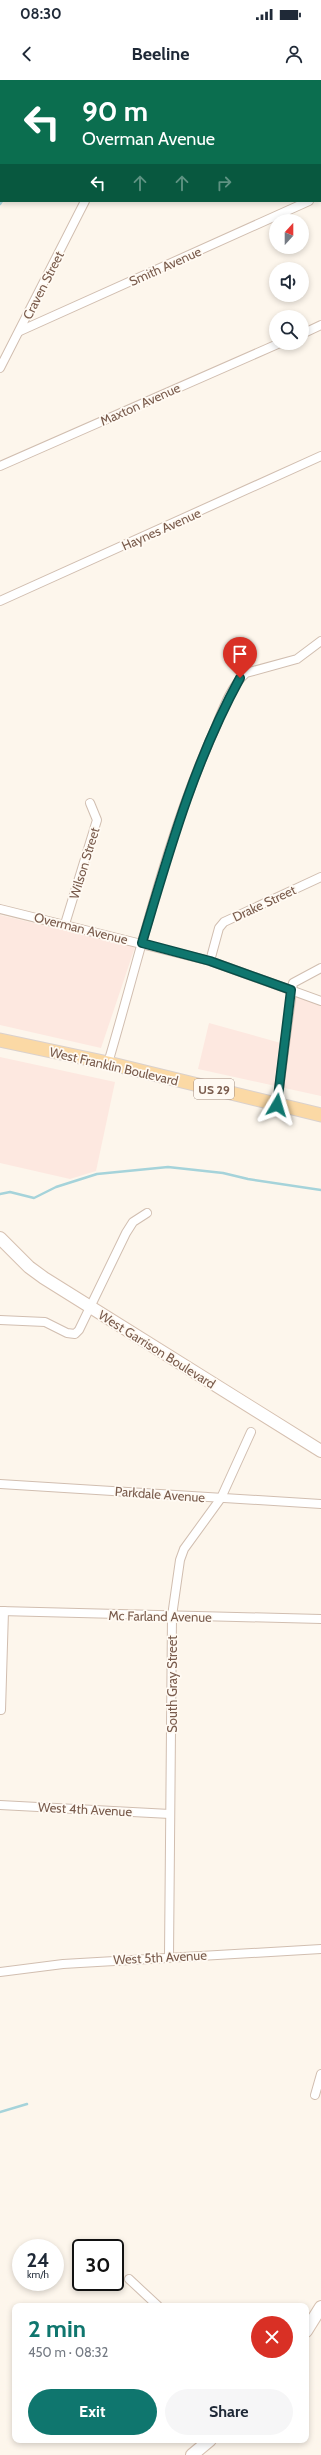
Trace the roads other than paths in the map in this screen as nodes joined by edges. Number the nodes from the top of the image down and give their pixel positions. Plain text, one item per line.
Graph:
1 (84, 202) edge
2 (307, 202) edge
3 (321, 325) edge
4 (20, 331) junction
5 (309, 331) edge
6 (269, 348) edge
7 (0, 368) edge
8 (321, 456) edge
9 (0, 466) edge
10 (0, 601) edge
11 (321, 641) edge
12 (90, 803) dead end
13 (321, 877) edge
14 (0, 909) edge
15 (65, 924) junction
16 (142, 943) junction
17 (210, 961) junction
18 (321, 968) edge
19 (291, 990) junction
20 (321, 1001) edge
21 (0, 1040) edge
22 (108, 1063) junction
23 (277, 1105) junction
24 (321, 1115) edge
25 (147, 1213) dead end
26 (0, 1238) edge
27 (89, 1307) junction
28 (0, 1320) edge
29 (251, 1432) dead end
30 (321, 1451) edge
31 (0, 1484) edge
32 (221, 1498) junction
33 (321, 1504) edge
34 (2, 1611) edge
35 (172, 1616) junction
36 (321, 1619) edge
37 (1, 1710) dead end
38 (0, 1805) edge
39 (170, 1814) junction
40 (321, 1949) edge
41 (169, 1956) junction
42 (0, 1972) edge
43 (321, 2074) edge
44 (315, 2095) dead end
45 (129, 2279) dead end
46 (155, 2303) edge
47 (321, 2307) edge
48 (309, 2326) edge
49 (206, 2443) edge
50 (192, 2455) edge

1 - 4 street, Craven Street
2 - 4 street, Smith Avenue
3 - 5 street
4 - 7 street, Craven Street
6 - 9 street, Maxton Avenue
8 - 10 street, Haynes Avenue
11 - 16 street
12 - 15 street, Wilson Street
13 - 17 street, Drake Street
14 - 15 street, Overman Avenue
15 - 16 street, Overman Avenue
16 - 17 street, Overman Avenue
16 - 22 street
17 - 19 street, Overman Avenue
18 - 19 street
19 - 20 street, Overman Avenue
19 - 23 street
21 - 22 main road, West Franklin Boulevard / US 29
22 - 23 main road, West Franklin Boulevard / US 29
23 - 24 main road, West Franklin Boulevard / US 29
25 - 27 street
26 - 27 main road, West Garrison Boulevard
27 - 28 street
27 - 30 main road, West Garrison Boulevard
29 - 32 street, South Gray Street
31 - 32 street, Parkdale Avenue
32 - 33 street, Parkdale Avenue
32 - 35 street, South Gray Street
34 - 35 street, Mc Farland Avenue
34 - 37 street
35 - 36 street, Mc Farland Avenue
35 - 39 street, South Gray Street
38 - 39 street, West 4th Avenue
39 - 41 street, South Gray Street
40 - 41 street, West 5th Avenue
41 - 42 street, West 5th Avenue
43 - 44 street
45 - 46 street
47 - 48 main road
49 - 50 main road

